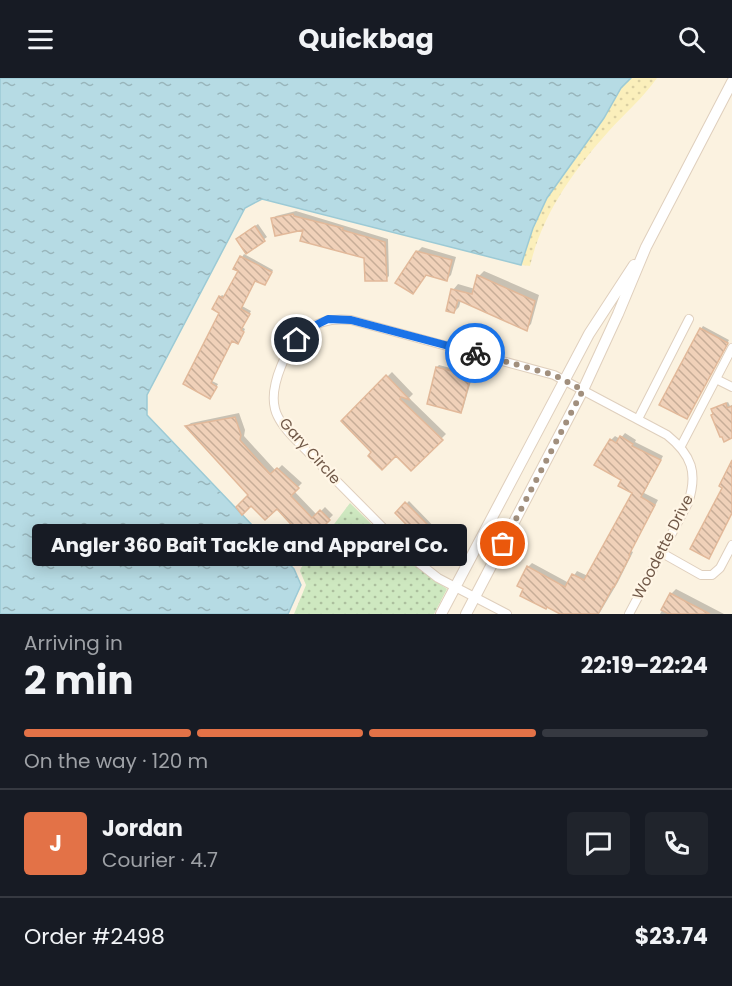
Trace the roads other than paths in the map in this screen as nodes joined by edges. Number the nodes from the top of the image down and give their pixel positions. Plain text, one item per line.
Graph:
1 (732, 82) edge
2 (646, 247) junction
3 (689, 319) dead end
4 (732, 348) edge
5 (716, 379) junction
6 (564, 380) junction
7 (732, 387) edge
8 (583, 390) junction
9 (638, 419) junction
10 (681, 446) junction
11 (732, 545) edge
12 (662, 553) junction
13 (455, 587) junction
14 (475, 597) junction
15 (441, 614) edge
16 (466, 614) edge
17 (507, 614) edge
18 (629, 614) edge

1 - 2 street
2 - 6 street
2 - 8 street
3 - 9 street
4 - 5 street
5 - 7 street
5 - 10 street
6 - 8 street, Gary Circle
6 - 13 street
6 - 13 street, Gary Circle
8 - 9 street, Gary Circle
8 - 14 street
9 - 10 street, Gary Circle
10 - 12 street, Woodette Drive
11 - 12 street
12 - 18 street, Woodette Drive
13 - 14 street, Gary Circle
13 - 15 street
14 - 16 street
14 - 17 street, Gary Circle

